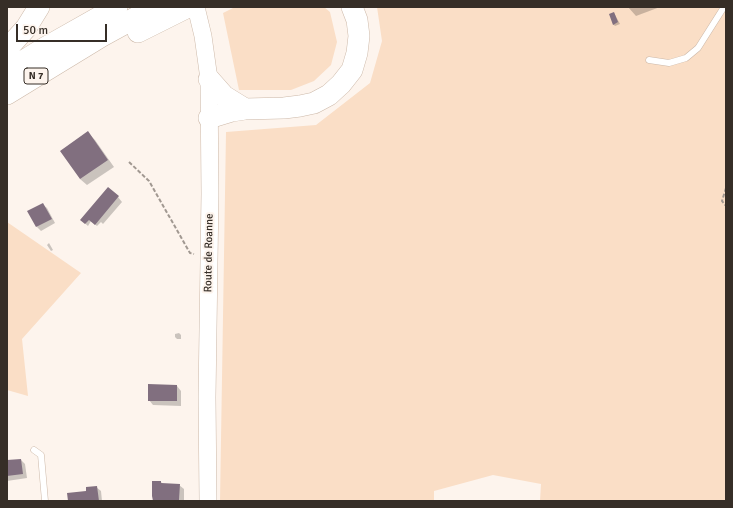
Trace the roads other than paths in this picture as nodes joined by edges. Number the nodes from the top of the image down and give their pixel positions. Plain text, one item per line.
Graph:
1 (39, 7) edge
2 (117, 7) edge
3 (156, 7) edge
4 (188, 7) edge
5 (196, 7) edge
6 (352, 7) edge
7 (724, 7) edge
8 (7, 49) edge
9 (65, 58) junction
10 (649, 60) dead end
11 (7, 71) edge
12 (209, 79) junction
13 (7, 94) edge
14 (245, 109) junction
15 (209, 118) junction
16 (34, 450) dead end
17 (45, 501) edge
18 (208, 501) edge

1 - 8 highway
2 - 11 highway, N 7
3 - 9 highway, N 7
4 - 9 highway
5 - 12 street, Route de Roanne
6 - 14 highway
7 - 10 lane
9 - 13 highway, N 7
12 - 14 highway
12 - 15 street, Route de Roanne
14 - 15 highway
15 - 18 street, Route de Roanne
16 - 17 lane

